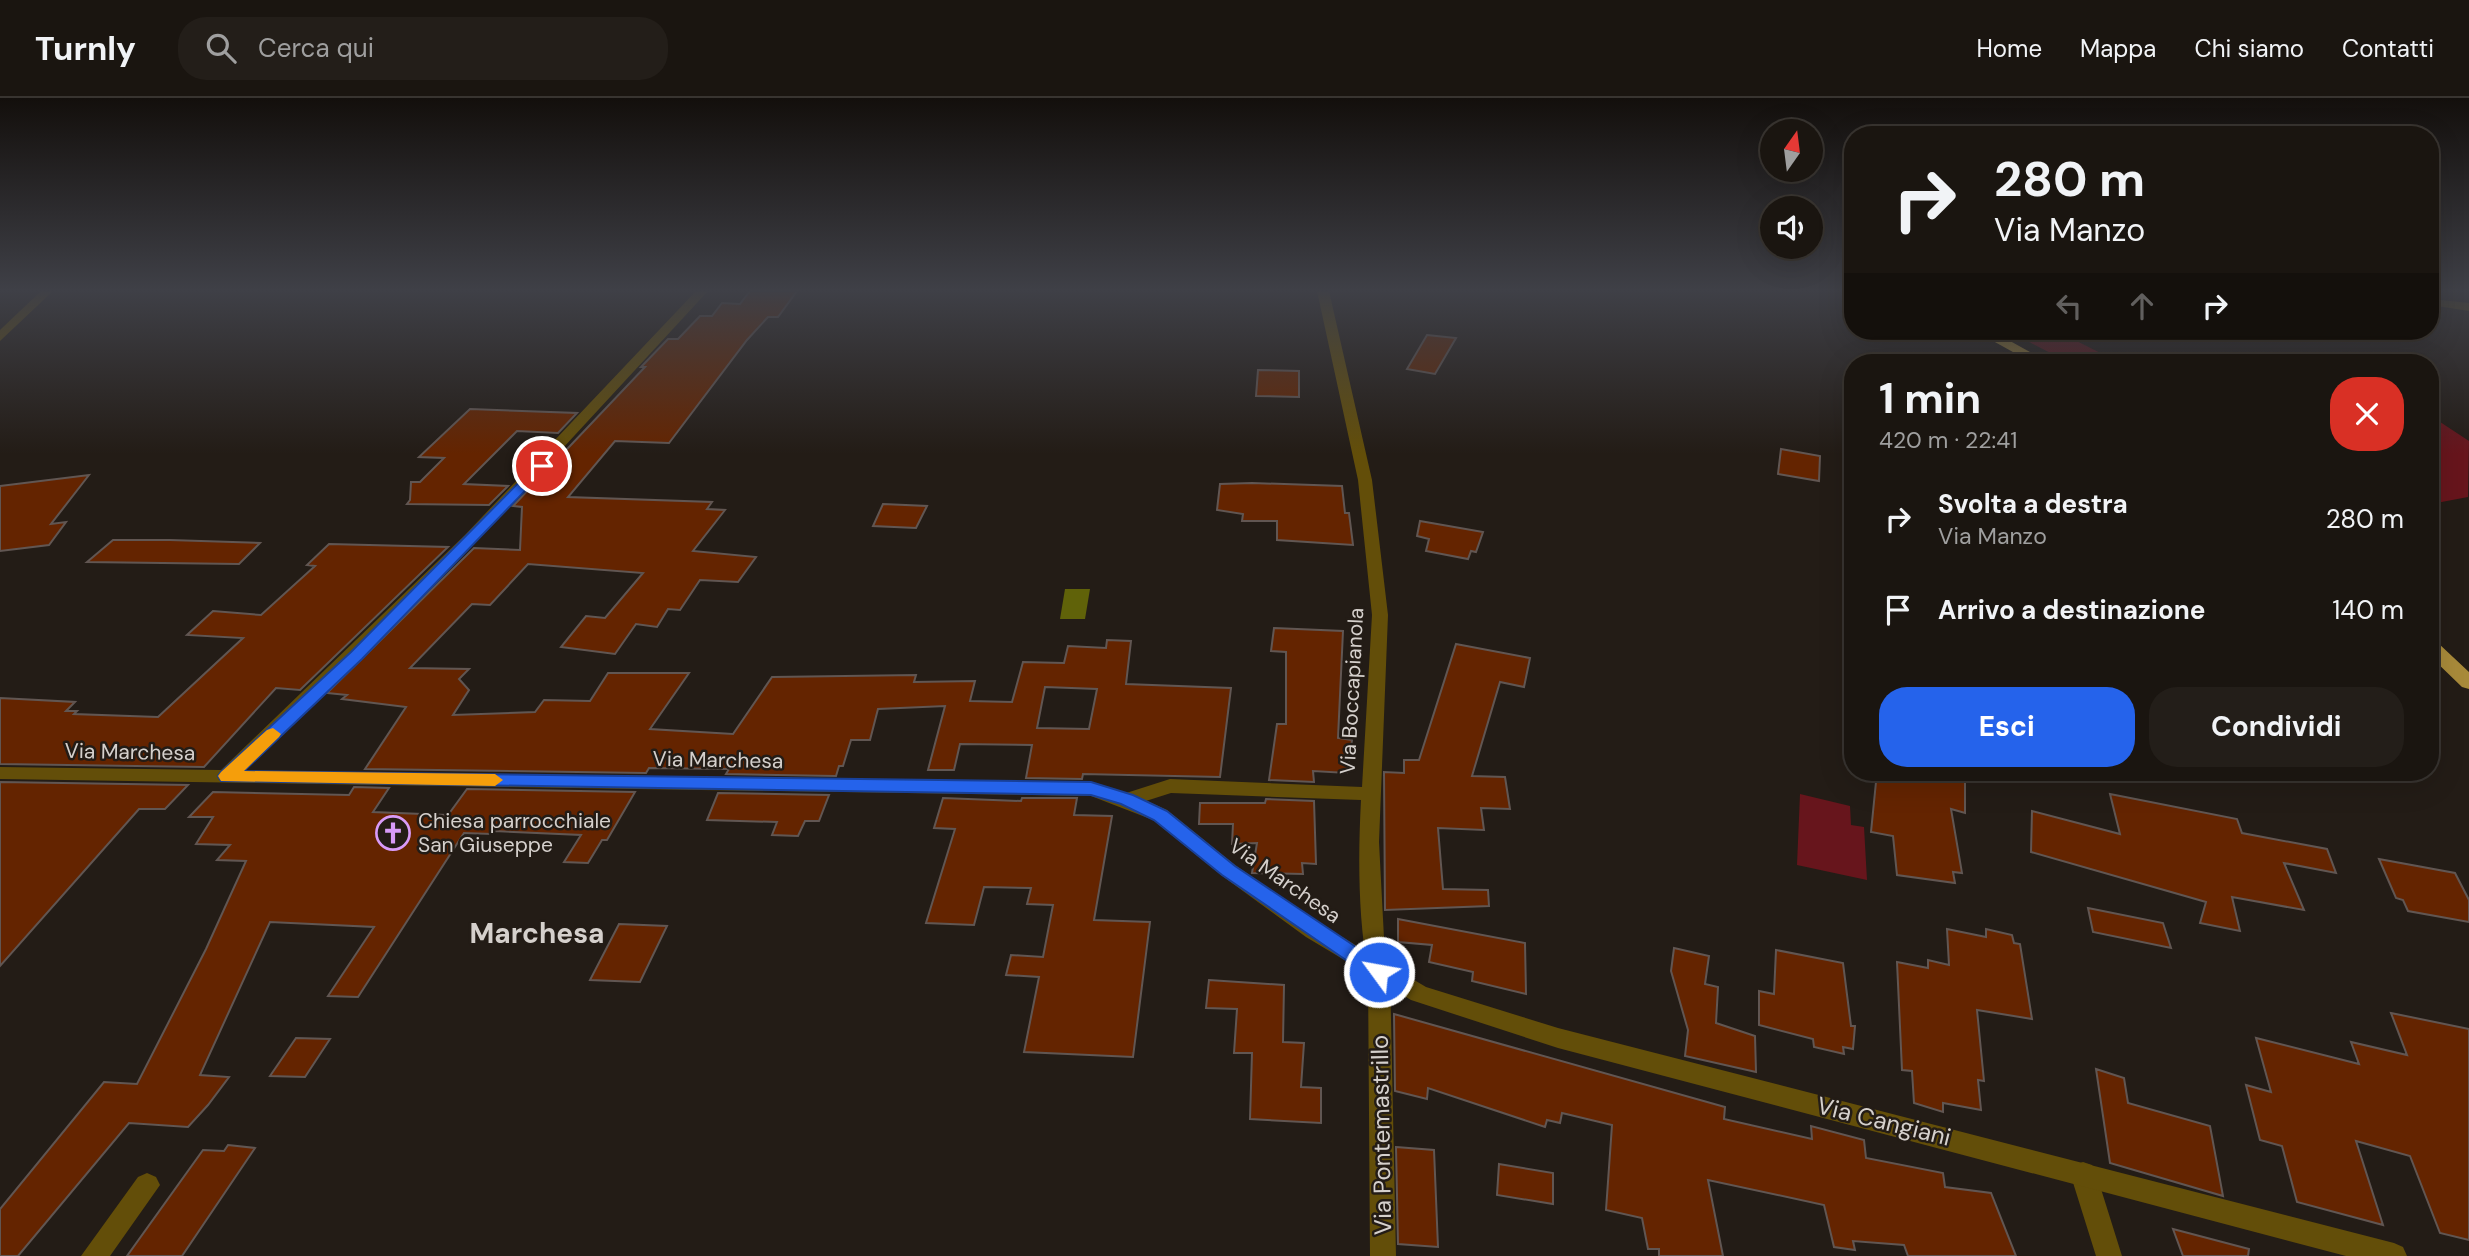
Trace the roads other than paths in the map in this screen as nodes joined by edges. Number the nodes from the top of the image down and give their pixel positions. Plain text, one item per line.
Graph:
1 (653, 345) edge
2 (1335, 345) edge
3 (2009, 345) edge
4 (2026, 354) edge
5 (2439, 654) edge
6 (2469, 683) edge
7 (0, 773) edge
8 (227, 776) junction
9 (1370, 794) junction
10 (1127, 800) junction
11 (1379, 972) junction
12 (2084, 1173) junction
13 (147, 1185) dead end
14 (94, 1256) edge
15 (1383, 1256) edge
16 (2109, 1256) edge
17 (2394, 1256) edge

1 - 8 street
2 - 9 street, Via Boccapianola
3 - 4 highway
5 - 6 highway
7 - 8 street, Via Marchesa
8 - 10 street, Via Marchesa
9 - 10 street
9 - 11 street, Via Boccapianola
10 - 11 street, Via Marchesa
11 - 12 street, Via Cangiani
11 - 15 street, Via Pontemastrillo
12 - 16 street
12 - 17 street, Via Cangiani
13 - 14 street

